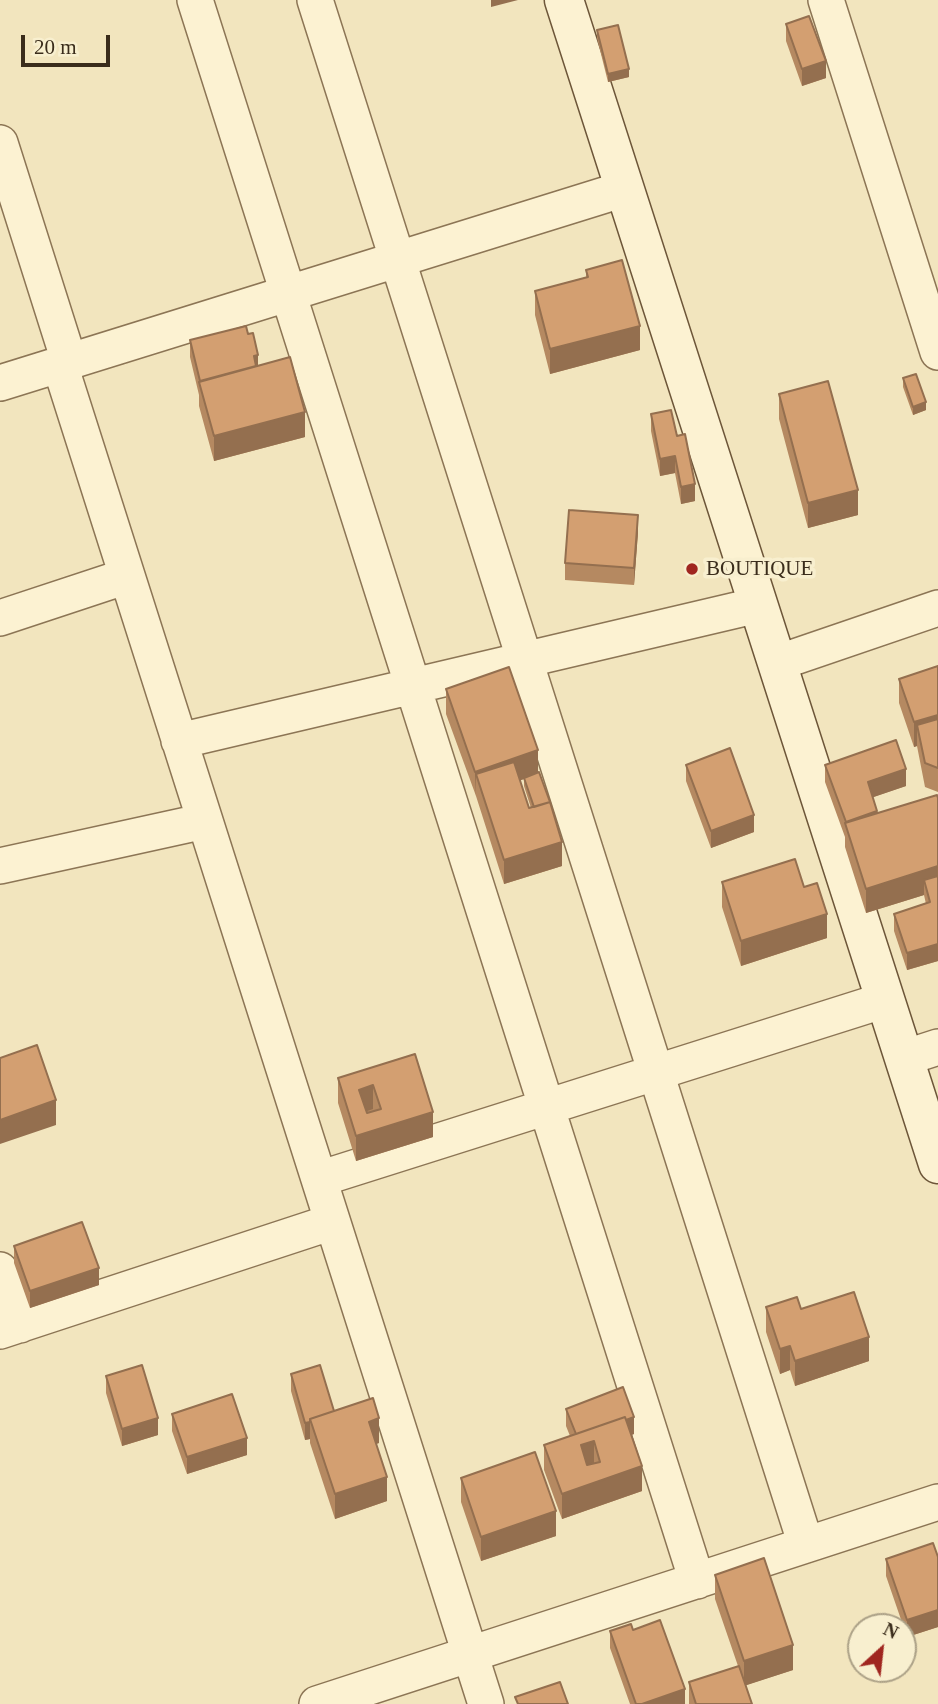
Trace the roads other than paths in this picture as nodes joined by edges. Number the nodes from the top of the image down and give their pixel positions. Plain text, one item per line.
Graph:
1 (195, 0) edge
2 (315, 0) edge
3 (564, 0) edge
4 (826, 0) edge
5 (0, 143) edge
6 (624, 189) junction
7 (398, 259) junction
8 (288, 293) junction
9 (938, 352) edge
10 (64, 363) junction
11 (0, 383) edge
12 (127, 576) junction
13 (758, 604) junction
14 (938, 608) edge
15 (0, 618) edge
16 (525, 660) junction
17 (777, 663) junction
18 (413, 687) junction
19 (179, 741) junction
20 (205, 821) junction
21 (0, 866) edge
22 (886, 1000) junction
23 (921, 1053) edge
24 (656, 1073) junction
25 (547, 1107) junction
26 (938, 1164) edge
27 (319, 1179) junction
28 (332, 1222) junction
29 (0, 1270) edge
30 (10, 1328) edge
31 (938, 1502) edge
32 (806, 1545) junction
33 (697, 1580) junction
34 (470, 1654) junction
35 (317, 1704) edge
36 (486, 1704) edge

1 - 8 street
2 - 7 street
3 - 6 street
4 - 9 street
5 - 10 street
6 - 7 street
6 - 13 street
7 - 8 street
7 - 16 street
8 - 10 street
8 - 18 street
10 - 11 street
10 - 12 street
12 - 15 street
12 - 19 street
13 - 16 street
13 - 17 street
14 - 17 street
16 - 18 street
16 - 24 street
17 - 22 street
18 - 19 street
18 - 25 street
19 - 20 street
20 - 21 street
20 - 27 street
22 - 23 street
22 - 24 street
23 - 26 street
24 - 25 street
24 - 32 street
25 - 27 street
25 - 33 street
27 - 28 street
28 - 30 street
28 - 34 street
29 - 30 street
31 - 32 street
32 - 33 street
33 - 34 street
34 - 35 street
34 - 36 street

